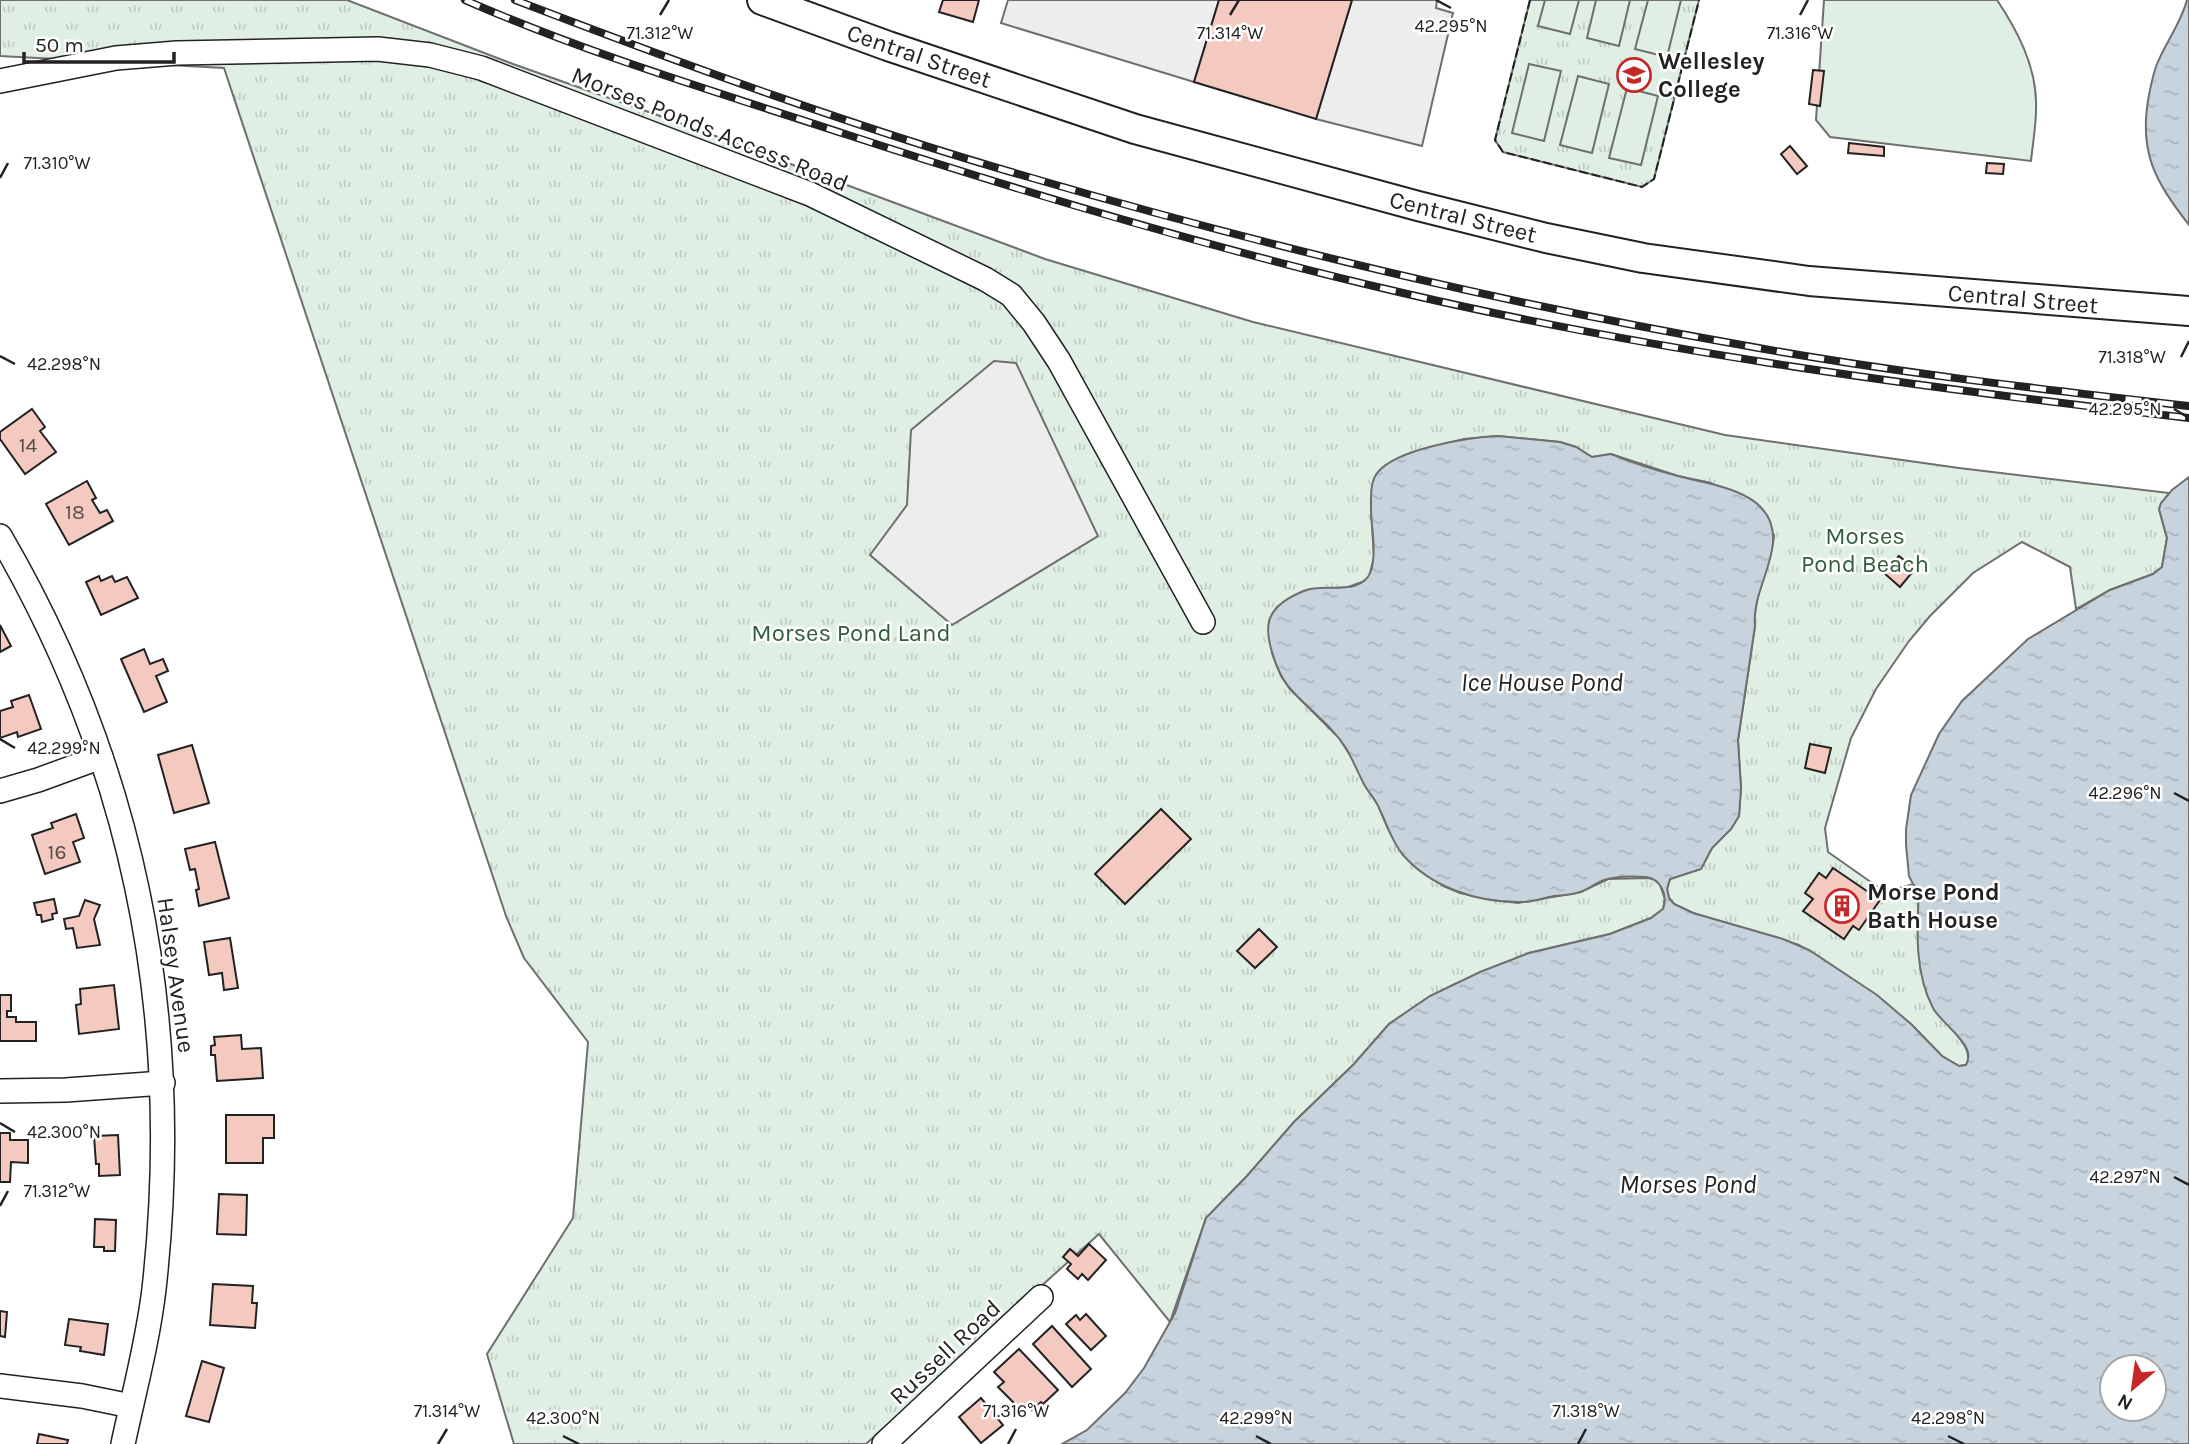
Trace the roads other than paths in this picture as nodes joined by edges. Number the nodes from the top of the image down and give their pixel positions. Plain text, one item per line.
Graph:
1 (762, 0) edge
2 (0, 81) edge
3 (2189, 312) edge
4 (0, 536) edge
5 (1203, 622) dead end
6 (101, 757) junction
7 (0, 791) edge
8 (163, 1083) junction
9 (0, 1091) edge
10 (1041, 1297) dead end
11 (0, 1386) edge
12 (131, 1406) junction
13 (123, 1444) edge
14 (884, 1444) edge

1 - 3 main road, Central Street
2 - 5 street, Morses Ponds Access Road
4 - 6 street, Halsey Avenue
6 - 7 street
6 - 8 street, Halsey Avenue
8 - 9 street
8 - 12 street, Halsey Avenue
10 - 14 street, Russell Road
11 - 12 street
12 - 13 street, Halsey Avenue

